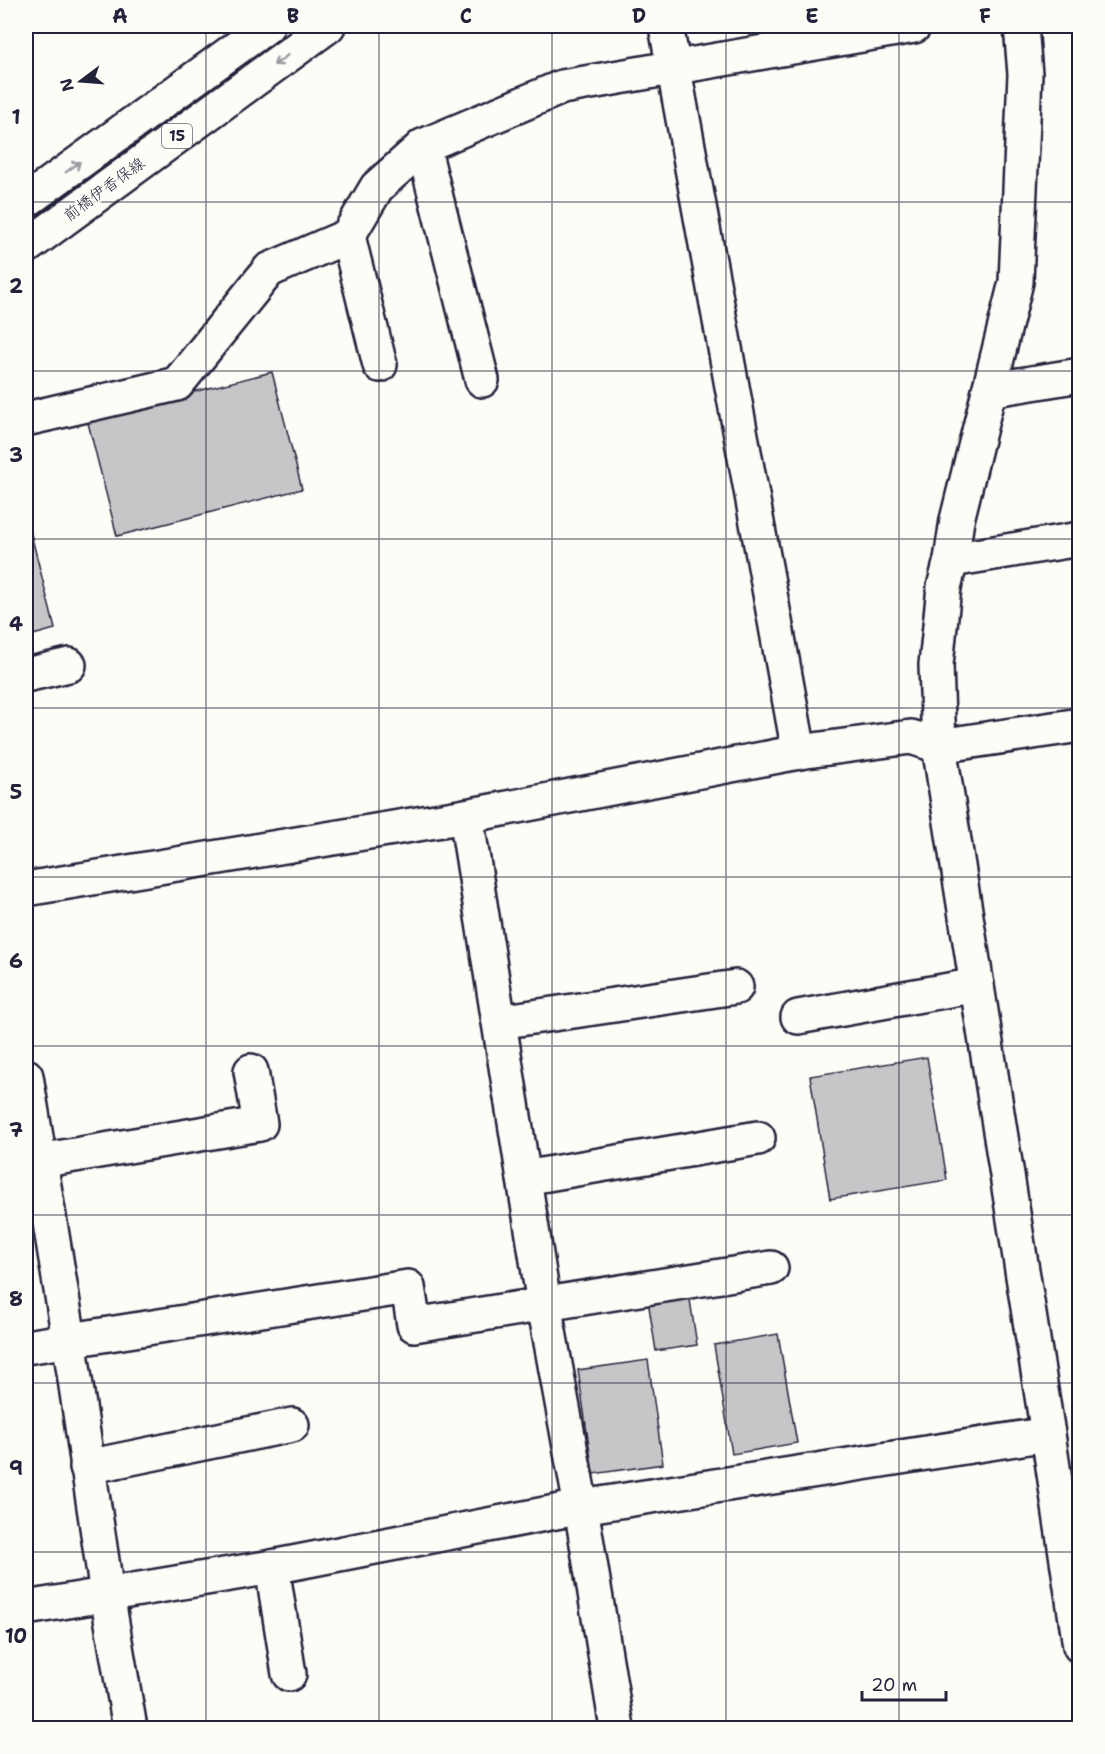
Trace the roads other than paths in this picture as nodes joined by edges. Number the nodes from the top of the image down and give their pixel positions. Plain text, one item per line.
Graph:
1 (267, 26) edge
2 (328, 26) edge
3 (666, 26) edge
4 (914, 26) edge
5 (1021, 26) edge
6 (673, 68) junction
7 (423, 146) junction
8 (26, 201) edge
9 (348, 236) junction
10 (26, 247) edge
11 (380, 365) dead end
12 (1080, 375) edge
13 (482, 380) dead end
14 (989, 390) junction
15 (26, 419) edge
16 (1080, 539) edge
17 (951, 560) junction
18 (69, 665) dead end
19 (26, 675) edge
20 (1080, 725) edge
21 (939, 746) junction
22 (799, 752) junction
23 (466, 816) junction
24 (26, 889) edge
25 (977, 985) junction
26 (736, 987) dead end
27 (798, 1017) dead end
28 (499, 1022) junction
29 (251, 1071) dead end
30 (26, 1076) edge
31 (758, 1138) dead end
32 (39, 1161) junction
33 (524, 1178) junction
34 (35, 1194) edge
35 (771, 1268) dead end
36 (544, 1304) junction
37 (69, 1339) junction
38 (26, 1347) edge
39 (292, 1425) dead end
40 (1048, 1434) junction
41 (87, 1467) junction
42 (581, 1507) junction
43 (272, 1567) junction
44 (107, 1593) junction
45 (26, 1608) edge
46 (1080, 1646) edge
47 (289, 1674) dead end
48 (130, 1728) edge
49 (617, 1728) edge

8 -> 1 street, 15
2 -> 10 street, 前橋伊香保線 / 15
3 - 6 street
4 - 6 street
5 - 14 street
6 - 7 street
6 - 22 street
7 - 9 street
7 - 13 street
9 - 11 street
9 - 15 street
12 - 14 street
14 - 17 street
16 - 17 street
17 - 21 street
18 - 19 street
20 - 21 street
21 - 22 street
21 - 25 street
22 - 23 street
23 - 24 street
23 - 28 street
25 - 27 street
25 - 40 street
26 - 28 street
28 - 33 street
29 - 32 street
30 - 32 street
31 - 33 street
32 - 34 street
33 - 36 street
34 - 37 street
35 - 36 street
36 - 37 street
36 - 42 street
37 - 38 street
37 - 41 street
39 - 41 street
40 - 42 street
40 - 46 street
41 - 44 street
42 - 43 street
42 - 49 street
43 - 44 street
43 - 47 street
44 - 45 street
44 - 48 street

